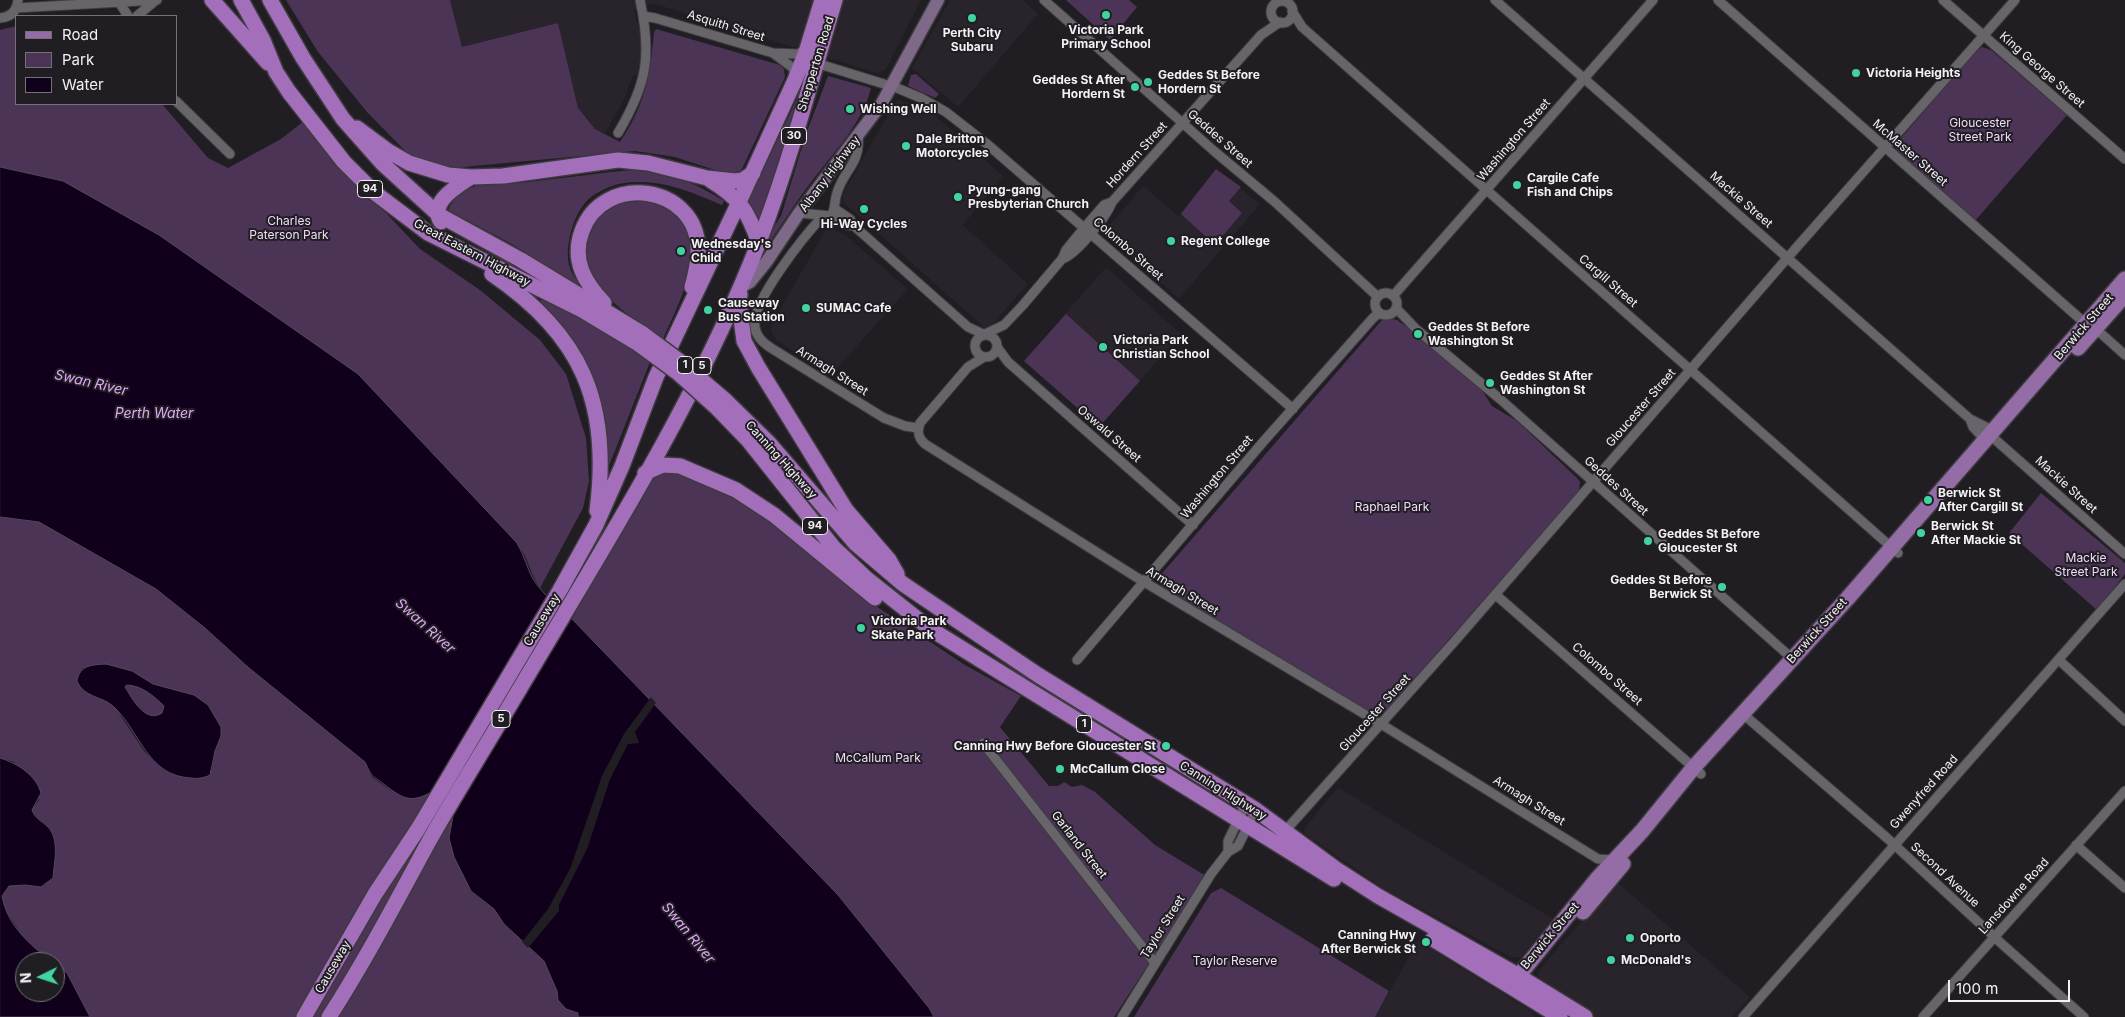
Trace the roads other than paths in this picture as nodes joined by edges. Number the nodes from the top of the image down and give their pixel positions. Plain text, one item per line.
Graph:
1 (156, 0) edge
2 (212, 0) edge
3 (241, 0) edge
4 (640, 0) edge
5 (822, 0) edge
6 (835, 0) edge
7 (938, 0) edge
8 (1044, 0) edge
9 (1266, 0) edge
10 (1495, 0) edge
11 (1653, 0) edge
12 (1718, 0) edge
13 (1943, 0) edge
14 (2015, 0) edge
15 (133, 1) edge
16 (1279, 1) edge
17 (119, 2) junction
18 (273, 3) edge
19 (17, 4) edge
20 (1292, 6) edge
21 (1271, 12) junction
22 (127, 15) edge
23 (136, 15) edge
24 (137, 15) edge
25 (643, 16) junction
26 (0, 18) edge
27 (1283, 22) junction
28 (1302, 27) junction
29 (1261, 35) junction
30 (1983, 36) junction
31 (807, 49) junction
32 (773, 53) junction
33 (816, 64) junction
34 (276, 72) junction
35 (1583, 79) junction
36 (795, 80) junction
37 (890, 86) junction
38 (178, 103) edge
39 (343, 119) junction
40 (1183, 123) junction
41 (618, 133) dead end
42 (858, 137) junction
43 (1884, 148) junction
44 (230, 154) dead end
45 (2125, 159) edge
46 (753, 173) junction
47 (471, 177) junction
48 (707, 178) junction
49 (1486, 191) junction
50 (740, 202) junction
51 (799, 213) junction
52 (830, 214) junction
53 (439, 215) junction
54 (1087, 230) junction
55 (428, 233) junction
56 (759, 243) junction
57 (473, 255) junction
58 (1788, 257) junction
59 (2125, 279) edge
60 (741, 287) junction
61 (2125, 295) edge
62 (1393, 296) junction
63 (1378, 297) junction
64 (1396, 308) junction
65 (1384, 314) junction
66 (618, 317) junction
67 (684, 317) junction
68 (1004, 325) junction
69 (2091, 326) junction
70 (968, 327) junction
71 (1416, 329) junction
72 (984, 334) junction
73 (640, 339) junction
74 (997, 345) junction
75 (974, 347) junction
76 (2125, 355) edge
77 (987, 356) junction
78 (1008, 362) junction
79 (968, 367) junction
80 (1691, 369) junction
81 (721, 404) junction
82 (1292, 409) junction
83 (918, 428) junction
84 (1991, 436) junction
85 (645, 473) junction
86 (1593, 482) junction
87 (596, 525) junction
88 (1193, 525) junction
89 (1894, 550) junction
90 (2125, 554) edge
91 (1143, 582) junction
92 (903, 584) junction
93 (2125, 584) edge
94 (1496, 594) junction
95 (929, 628) junction
96 (1077, 660) dead end
97 (2059, 660) junction
98 (1795, 661) junction
99 (1746, 716) junction
100 (2125, 721) edge
101 (1381, 724) junction
102 (983, 742) dead end
103 (1698, 771) junction
104 (2125, 791) edge
105 (1251, 807) junction
106 (1244, 822) junction
107 (1285, 831) junction
108 (1894, 845) junction
109 (2076, 845) junction
110 (1601, 866) junction
111 (2125, 888) edge
112 (1994, 937) junction
113 (1155, 963) junction
114 (1518, 983) junction
115 (304, 1017) edge
116 (329, 1017) edge
117 (1122, 1017) edge
118 (1560, 1017) edge
119 (1585, 1017) edge
120 (1743, 1017) edge
121 (1923, 1017) edge
122 (2084, 1017) edge

1 - 15 street
1 - 24 street
2 - 34 highway
3 - 34 highway, Great Eastern Highway / 94
4 - 25 street
5 - 31 highway, Shepperton Road / 30
6 - 33 highway, Shepperton Road / 30
7 - 37 main road, Albany Highway
8 - 40 street, Geddes Street
9 - 21 street
10 - 35 street, Mackie Street
11 - 35 street, Washington Street
12 - 43 street, McMaster Street
13 - 30 street, King George Street
14 - 30 street, Gloucester Street
15 - 17 street
15 - 23 street
16 - 20 street
16 - 21 street
17 - 19 street
17 - 22 street
18 - 39 highway, Great Eastern Highway / 94
19 - 26 street
20 - 27 street
20 - 28 street, Cargill Street
21 - 27 street
21 - 29 street, Hordern Street
25 - 32 street, Asquith Street
25 - 41 street
27 - 28 street, Cargill Street
27 - 29 street, Hordern Street
28 - 49 street, Cargill Street
29 - 40 street, Hordern Street
30 - 43 street, Gloucester Street
30 - 45 street, King George Street
31 - 32 street, Asquith Street
31 - 36 highway, Shepperton Road / 30
32 - 36 street, Asquith Street
33 - 37 street
33 - 56 highway, Shepperton Road / 30
34 - 55 highway, Great Eastern Highway / 94
35 - 49 street, Washington Street
35 - 58 street, Mackie Street
36 - 46 highway, Shepperton Road / 30
37 - 42 main road, Albany Highway
37 - 54 street, Colombo Street
38 - 44 street
39 - 47 highway
39 - 53 highway, Great Eastern Highway / 94
40 - 54 street, Hordern Street
40 - 63 street, Geddes Street
42 - 51 main road, Albany Highway
42 - 52 street
43 - 58 street, Gloucester Street
43 - 69 street, McMaster Street
46 - 48 highway
46 - 50 highway, Shepperton Road / 30
47 - 48 highway
47 - 53 highway
48 - 50 highway
49 - 62 street, Washington Street
49 - 80 street, Cargill Street
50 - 56 highway
50 - 67 highway, Causeway / 5
51 - 52 street
51 - 60 main road, Albany Highway
52 - 70 street
52 - 83 street, Armagh Street
53 - 57 highway
53 - 66 highway, Great Eastern Highway / 94
54 - 68 street, Hordern Street
54 - 82 street, Colombo Street
55 - 57 highway, Great Eastern Highway / 94
55 - 87 highway
56 - 60 highway, Causeway / 5
57 - 73 highway, Great Eastern Highway / 94
58 - 80 street, Gloucester Street
58 - 84 street, Mackie Street
59 - 69 main road, Berwick Street
60 - 85 highway, Causeway / 5
60 - 92 highway
61 - 69 main road, Berwick Street
62 - 63 street
62 - 64 street
63 - 65 street
64 - 65 street
64 - 71 street, Geddes Street
65 - 71 street, Geddes Street
65 - 82 street, Washington Street
66 - 67 highway
66 - 73 highway, Great Eastern Highway
67 - 87 highway, Causeway / 5
68 - 72 street, Hordern Street
68 - 74 street, Hordern Street
69 - 76 street, McMaster Street
69 - 84 main road, Berwick Street
70 - 72 street
70 - 75 street
71 - 86 street, Geddes Street
72 - 74 street
72 - 75 street
73 - 81 highway, Great Eastern Highway / 94, bridge
74 - 77 street
74 - 78 street, Oswald Street
75 - 77 street
75 - 79 street
77 - 78 street, Oswald Street
77 - 79 street
78 - 88 street, Oswald Street
79 - 83 street
80 - 86 street, Gloucester Street
80 - 89 street, Cargill Street
81 - 92 highway, Canning Highway / 1
81 - 95 highway, Canning Highway / 94
82 - 88 street, Washington Street
83 - 91 street, Armagh Street
84 - 89 main road, Berwick Street
84 - 90 street, Mackie Street
85 - 95 highway
85 - 116 highway, Causeway / 5
86 - 94 street, Gloucester Street
86 - 98 street, Geddes Street
87 - 115 highway, Causeway / 5
88 - 91 street, Washington Street
89 - 98 main road, Berwick Street
91 - 96 street, Washington Street
91 - 101 street, Armagh Street
92 - 105 highway, Canning Highway / 1
93 - 97 street, Gwenyfred Road
94 - 101 street, Gloucester Street
94 - 103 street, Colombo Street
95 - 106 highway, Canning Highway / 1
97 - 100 street
97 - 108 street, Gwenyfred Road
98 - 99 main road, Berwick Street
99 - 103 main road, Berwick Street
99 - 108 street, Second Avenue
101 - 107 street, Gloucester Street
101 - 110 street, Armagh Street
102 - 113 street, Garland Street
103 - 110 main road, Berwick Street
103 - 114 main road, Berwick Street
104 - 109 street, Lansdowne Road
105 - 106 street, Taylor Street
105 - 107 highway, Canning Highway / 1
106 - 113 street, Taylor Street
106 - 114 highway, Canning Highway / 1
107 - 114 highway, Canning Highway / 1
108 - 112 street, Second Avenue
108 - 120 street, Gwenyfred Road
109 - 111 street
109 - 112 street, Lansdowne Road
110 - 114 main road, Berwick Street
112 - 121 street, Lansdowne Road
112 - 122 street, Second Avenue
113 - 117 street, Taylor Street
114 - 118 highway, Canning Highway / 1
114 - 119 highway, Canning Highway / 1

